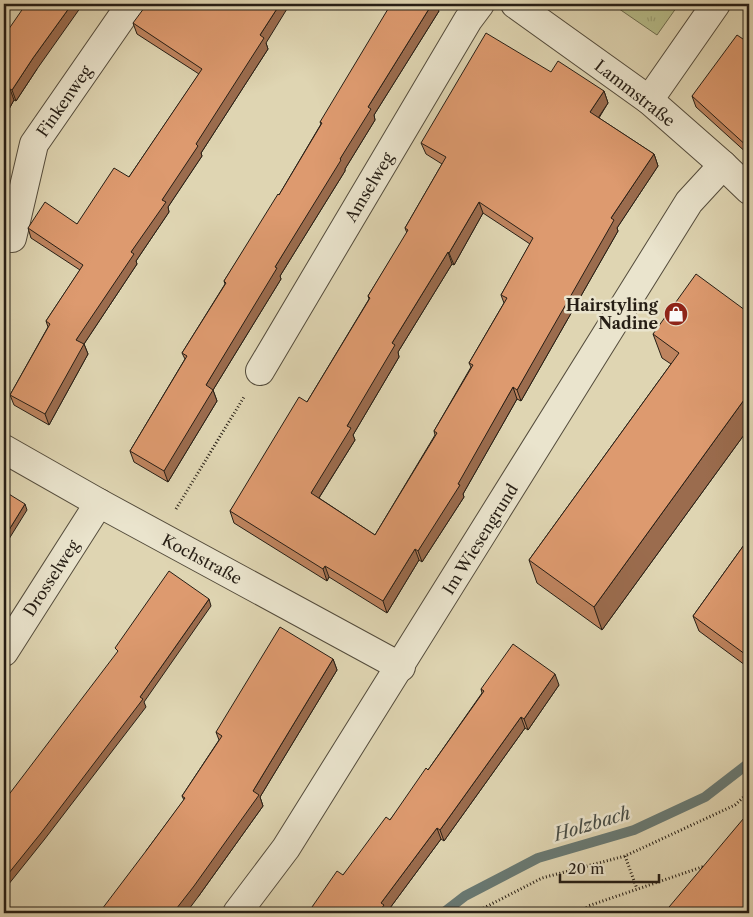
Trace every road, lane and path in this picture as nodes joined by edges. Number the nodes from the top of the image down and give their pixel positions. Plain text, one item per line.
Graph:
1 (131, 4) edge
2 (480, 4) edge
3 (515, 4) edge
4 (716, 4) edge
5 (649, 100) junction
6 (723, 164) junction
7 (749, 190) edge
8 (12, 238) dead end
9 (260, 371) joint
10 (4, 449) edge
11 (99, 503) junction
12 (160, 536) junction
13 (4, 652) edge
14 (401, 667) junction
15 (749, 792) edge
16 (625, 856) junction
17 (709, 872) edge
18 (637, 889) junction
19 (236, 913) edge
20 (474, 913) edge
21 (582, 913) edge

1 - 8 street, Finkenweg
2 - 9 street, Amselweg
3 - 5 street, Lammstraße
4 - 5 street
5 - 6 street, Lammstraße
6 - 7 street, Lammstraße
6 - 14 street, Im Wiesengrund
9 - 12 path
10 - 11 street, Kochstraße
11 - 12 street, Kochstraße
11 - 13 street, Drosselweg
12 - 14 street, Kochstraße
14 - 19 street, Im Wiesengrund
15 - 16 path
16 - 18 path
16 - 20 path
17 - 18 path
18 - 21 path

